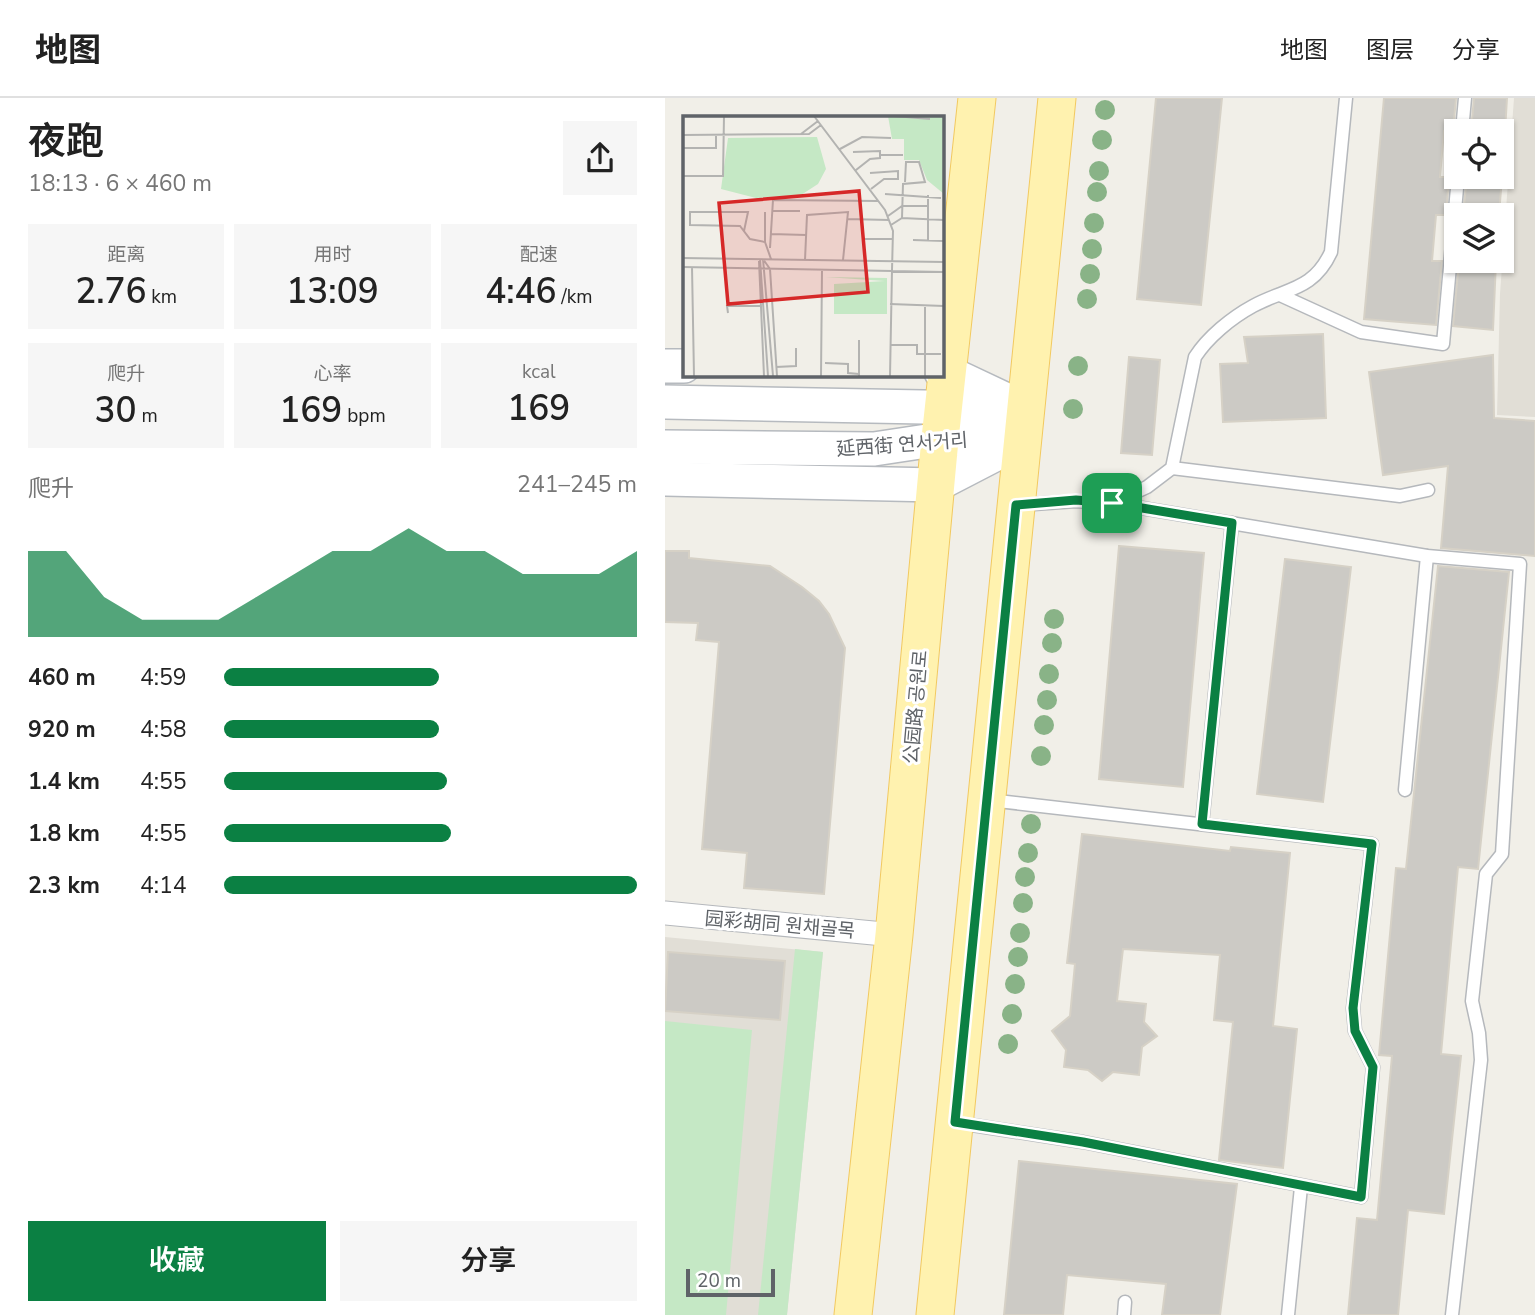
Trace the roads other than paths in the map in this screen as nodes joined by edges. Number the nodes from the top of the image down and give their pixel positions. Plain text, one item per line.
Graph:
1 (977, 98) edge
2 (1057, 98) edge
3 (1346, 98) edge
4 (1465, 98) edge
5 (1463, 119) edge
6 (1457, 189) edge
7 (1280, 295) junction
8 (665, 366) edge
9 (683, 366) edge
10 (944, 372) edge
11 (665, 402) edge
12 (942, 423) junction
13 (1024, 424) junction
14 (665, 447) edge
15 (1172, 468) junction
16 (665, 479) edge
17 (936, 485) junction
18 (1428, 490) dead end
19 (1112, 503) junction
20 (1016, 505) junction
21 (1232, 523) junction
22 (1427, 556) junction
23 (1405, 790) dead end
24 (987, 800) junction
25 (1202, 824) junction
26 (665, 913) edge
27 (894, 935) junction
28 (955, 1122) junction
29 (1301, 1186) junction
30 (853, 1315) edge
31 (935, 1315) edge
32 (1288, 1315) edge
33 (1453, 1315) edge

1 - 10 main road, 公园路 공원로
2 - 13 main road
3 - 7 lane
4 - 5 lane
6 - 7 lane
7 - 15 lane
8 - 9 main road
10 - 12 main road, 公园路 공원로
10 - 13 main road
11 - 12 main road, 延西街 연서거리
12 - 13 main road, 延西街 연서거리
12 - 14 main road, 延西街 연서거리
12 - 17 main road, 公园路 공원로
13 - 17 main road, 延西街 연서거리
13 - 20 main road
15 - 18 lane
15 - 19 lane
16 - 17 main road, 延西街 연서거리
17 - 27 main road, 公园路 공원로
19 - 20 lane
19 - 21 lane
20 - 24 main road
21 - 22 lane
21 - 25 lane
22 - 23 lane
22 - 33 lane
24 - 25 lane
24 - 28 main road
25 - 29 lane
26 - 27 street, 园彩胡同 원채골목
27 - 30 main road, 公园路 공원로
28 - 29 lane
28 - 31 main road
29 - 32 lane

